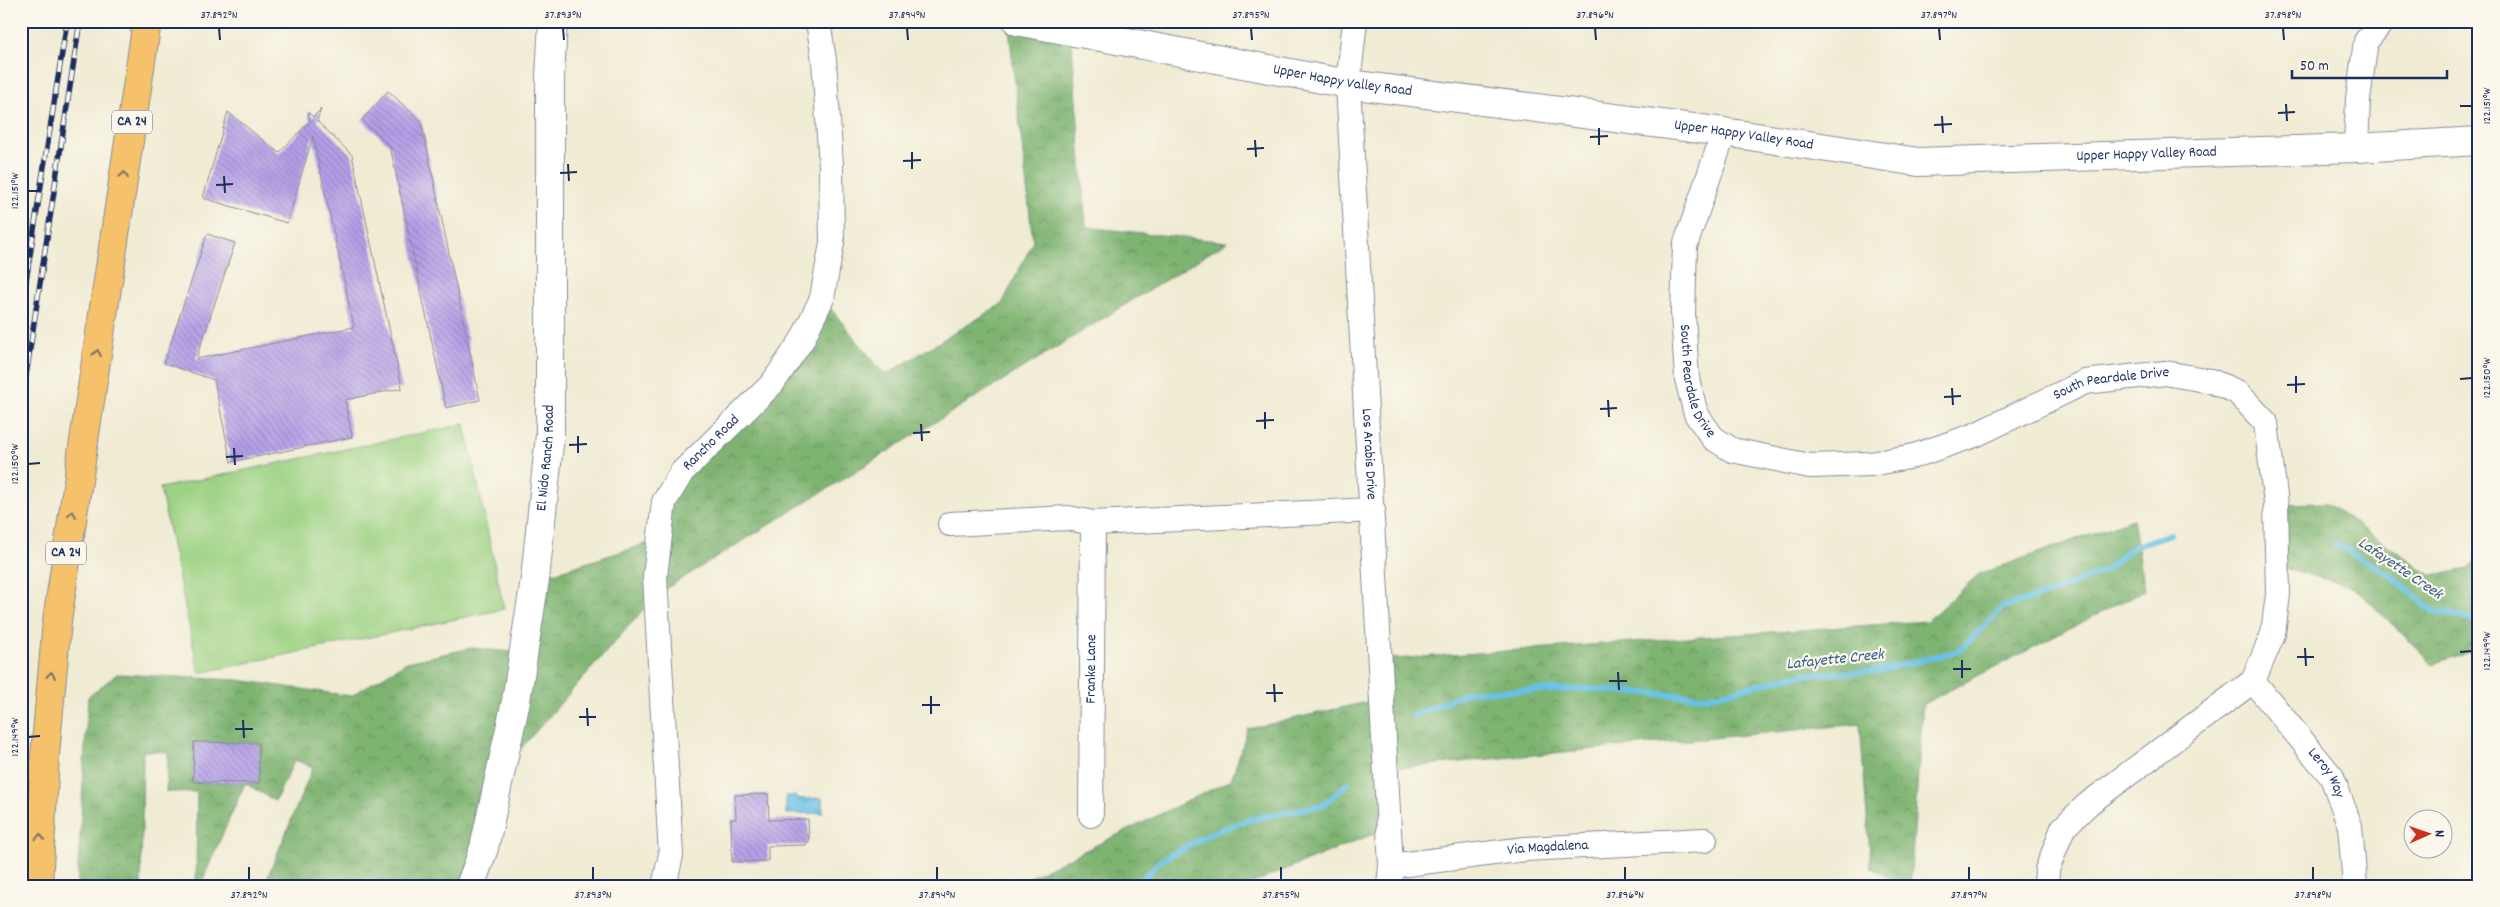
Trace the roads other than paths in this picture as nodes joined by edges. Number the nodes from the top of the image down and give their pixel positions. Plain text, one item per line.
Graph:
1 (147, 21) edge
2 (553, 21) edge
3 (818, 21) edge
4 (1017, 21) edge
5 (1355, 21) edge
6 (2383, 21) edge
7 (1348, 84) junction
8 (1724, 132) junction
9 (2479, 140) edge
10 (2356, 148) junction
11 (1373, 510) junction
12 (1092, 523) junction
13 (950, 524) dead end
14 (2253, 681) junction
15 (1091, 815) dead end
16 (1705, 840) dead end
17 (1390, 876) edge
18 (38, 886) edge
19 (470, 886) edge
20 (664, 886) edge
21 (2046, 886) edge
22 (2355, 886) edge

18 -> 1 highway, CA 24
2 - 19 street, El Nido Ranch Road
3 - 20 street, Rancho Road
4 - 7 street, Upper Happy Valley Road
5 - 7 street, Los Arabis Drive
6 - 10 street
7 - 8 street, Upper Happy Valley Road
7 - 11 street, Los Arabis Drive
8 - 10 street, Upper Happy Valley Road
8 - 14 street, South Peardale Drive
9 - 10 street, Upper Happy Valley Road
11 - 12 street
11 - 17 street, Los Arabis Drive
12 - 13 street
12 - 15 street, Franke Lane
14 - 21 street
14 - 22 street, Leroy Way
16 - 17 street, Via Magdalena

